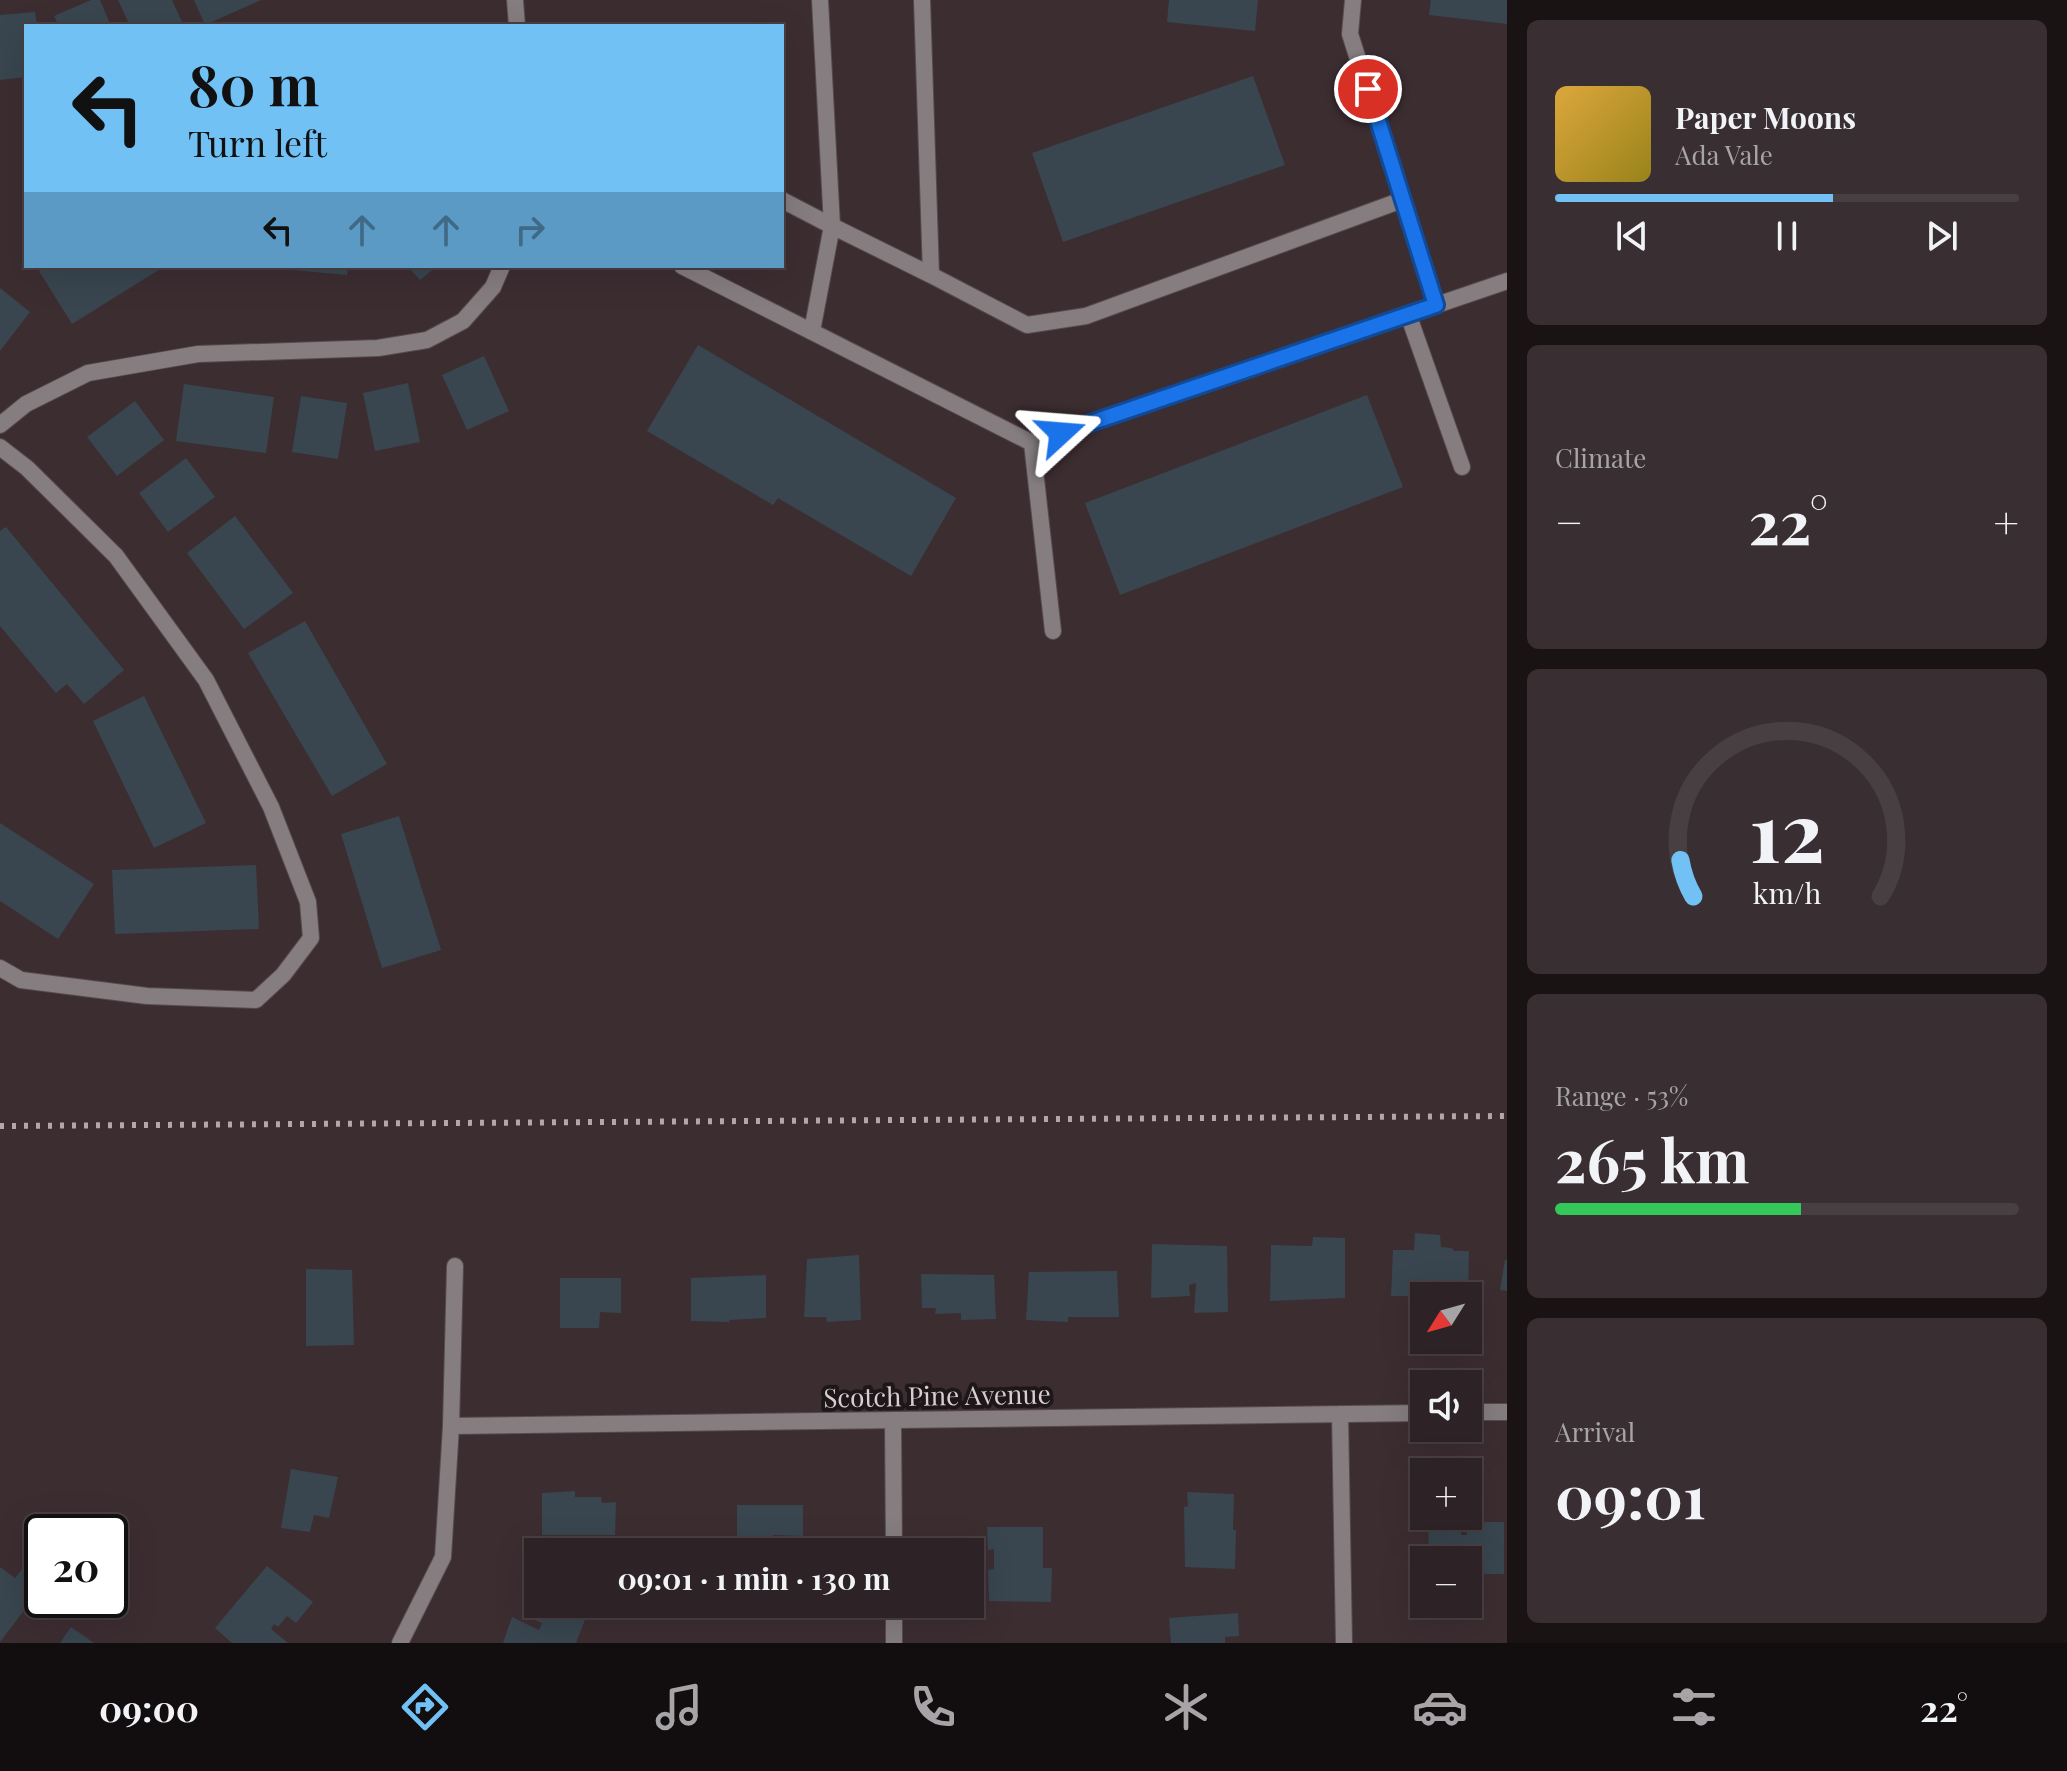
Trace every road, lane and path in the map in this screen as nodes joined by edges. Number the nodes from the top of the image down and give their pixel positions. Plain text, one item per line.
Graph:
1 (515, 0) edge
2 (820, 0) edge
3 (922, 0) edge
4 (1353, 0) edge
5 (517, 24) edge
6 (1402, 200) junction
7 (784, 201) edge
8 (832, 226) junction
9 (501, 268) edge
10 (686, 268) edge
11 (931, 275) junction
12 (1507, 281) edge
13 (1436, 305) junction
14 (1408, 314) junction
15 (812, 331) junction
16 (0, 425) edge
17 (1032, 443) junction
18 (0, 447) edge
19 (1462, 467) dead end
20 (1053, 631) dead end
21 (0, 968) edge
22 (455, 1266) dead end
23 (1482, 1412) edge
24 (1507, 1412) edge
25 (1410, 1413) edge
26 (1340, 1414) junction
27 (893, 1420) junction
28 (451, 1426) junction
29 (894, 1538) edge
30 (894, 1618) edge
31 (400, 1643) edge
32 (894, 1643) edge
33 (1344, 1643) edge

1 - 5 street
2 - 8 street
3 - 11 street
4 - 6 street
6 - 11 street
6 - 13 street
7 - 8 street
8 - 11 street
8 - 15 street
9 - 16 street
10 - 15 street
12 - 13 street
13 - 14 street
14 - 17 street
14 - 19 street
15 - 17 street
17 - 20 street
18 - 21 street
22 - 28 street
23 - 24 street
25 - 26 street, Scotch Pine Avenue
26 - 27 street, Scotch Pine Avenue
26 - 33 street
27 - 28 street, Scotch Pine Avenue
27 - 29 street
28 - 31 street
30 - 32 street

